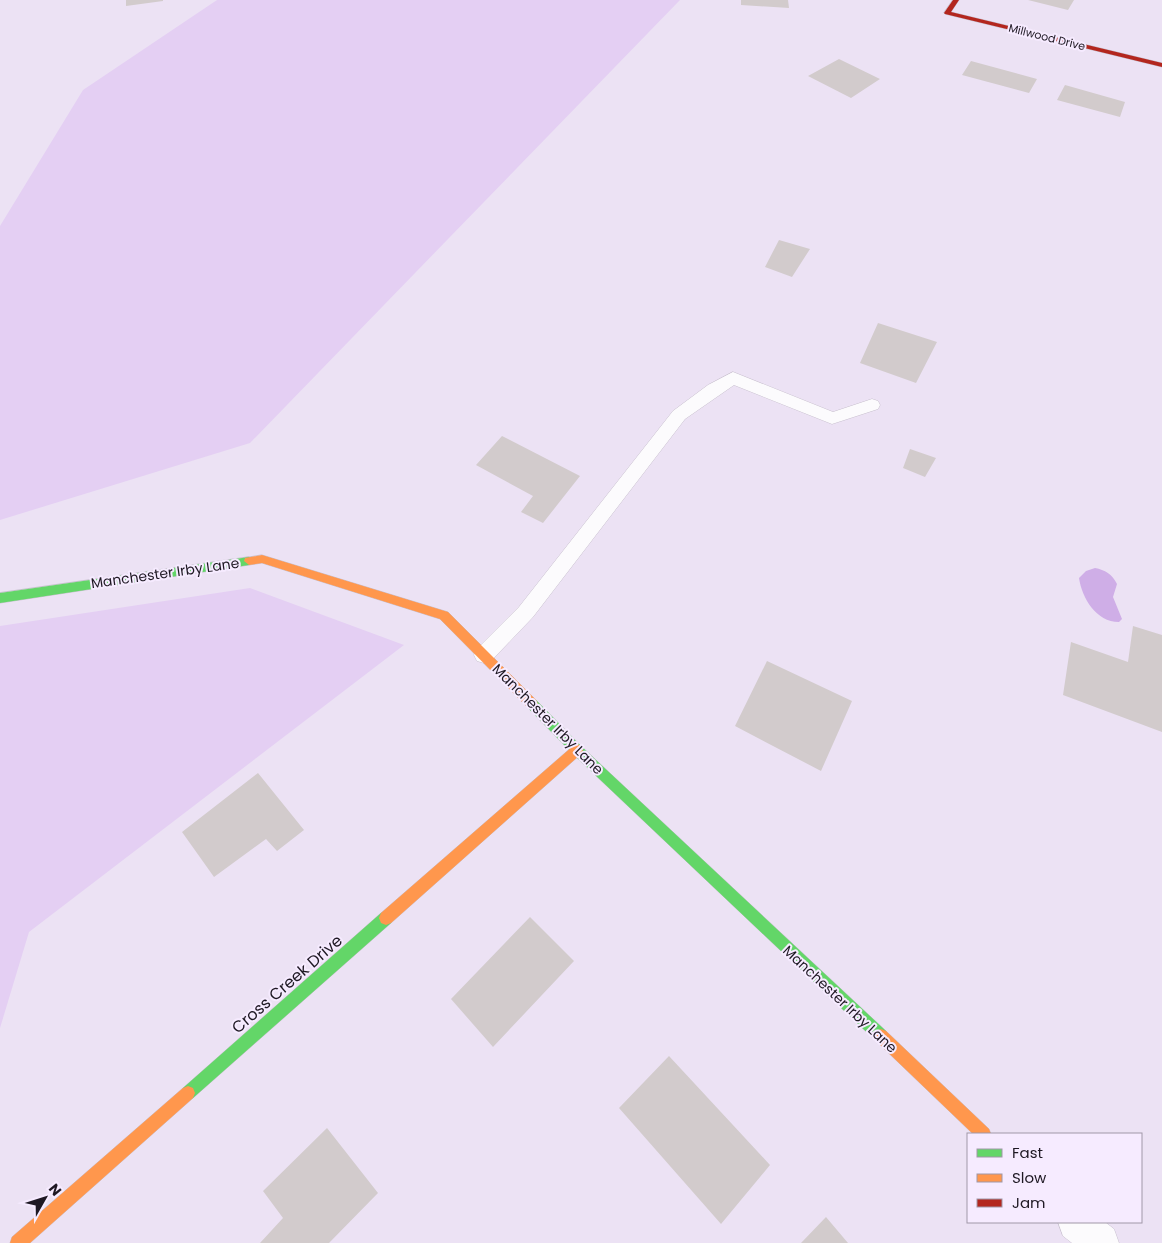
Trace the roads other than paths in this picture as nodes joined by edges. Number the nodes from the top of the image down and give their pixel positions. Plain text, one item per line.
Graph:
1 (956, 0) edge
2 (1162, 65) edge
3 (872, 405) dead end
4 (0, 598) edge
5 (484, 655) junction
6 (577, 750) junction
7 (983, 1133) edge
8 (1078, 1223) edge
9 (18, 1243) edge
10 (1100, 1243) edge

1 - 2 street, Millwood Drive
3 - 5 lane
4 - 5 street, Manchester Irby Lane
5 - 6 street, Manchester Irby Lane
6 - 7 street, Manchester Irby Lane
6 - 9 street, Cross Creek Drive
8 - 10 street

